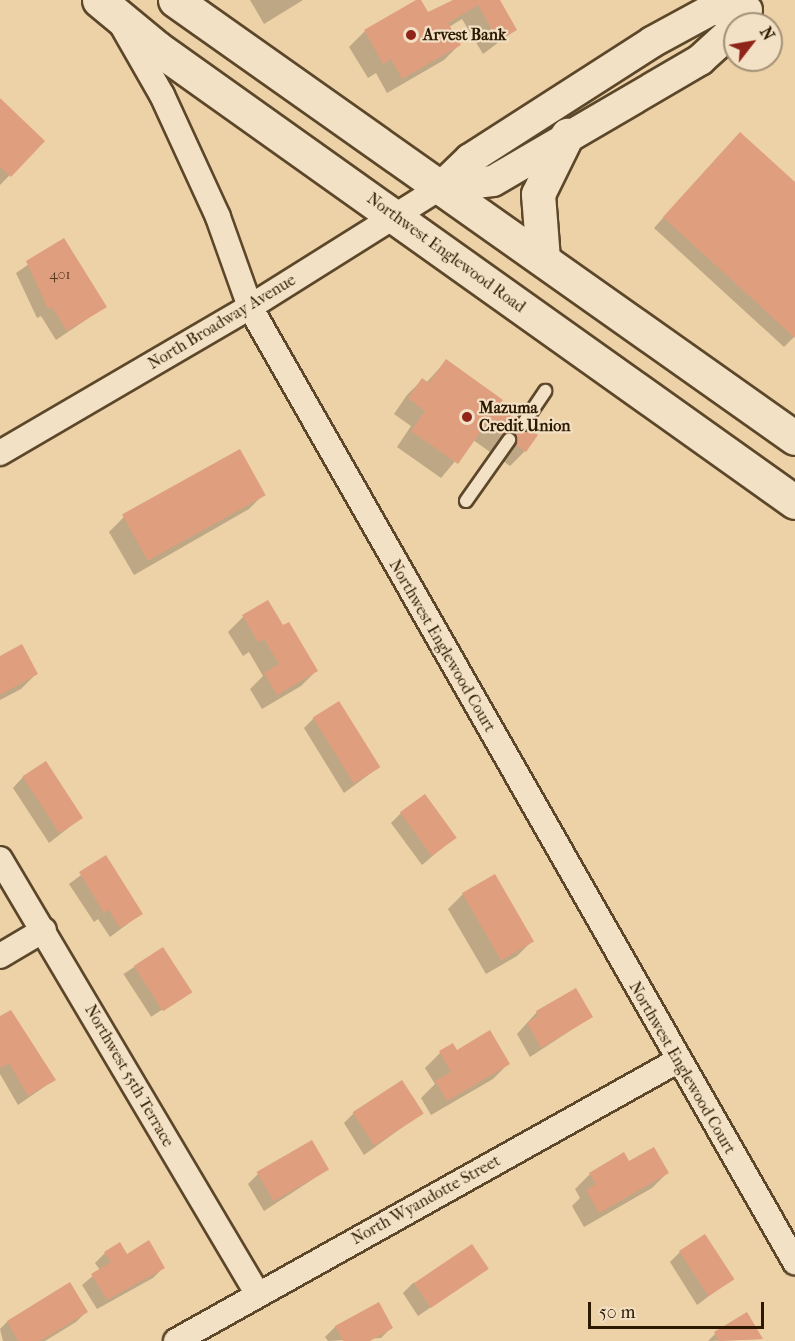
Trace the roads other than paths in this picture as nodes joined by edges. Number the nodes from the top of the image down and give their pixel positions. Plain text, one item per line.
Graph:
1 (176, 0) edge
2 (108, 8) edge
3 (723, 12) edge
4 (723, 38) edge
5 (567, 135) junction
6 (441, 187) junction
7 (394, 215) junction
8 (543, 259) junction
9 (250, 307) junction
10 (545, 391) dead end
11 (523, 424) dead end
12 (795, 438) edge
13 (509, 440) dead end
14 (0, 453) edge
15 (466, 501) dead end
16 (795, 502) edge
17 (0, 859) edge
18 (44, 930) junction
19 (0, 956) edge
20 (677, 1061) junction
21 (795, 1262) edge
22 (257, 1293) junction
23 (176, 1341) edge

1 - 6 main road
2 - 7 main road, Northwest Englewood Road
2 - 9 street, Northwest Englewood Court
3 - 6 street, North Broadway Avenue
4 - 5 street, North Broadway Avenue
5 - 6 street, North Broadway Avenue
5 - 8 main road
6 - 7 street, North Broadway Avenue
6 - 8 main road
7 - 9 street, North Broadway Avenue
7 - 16 main road, Northwest Englewood Road
8 - 12 main road
9 - 14 street, North Broadway Avenue
9 - 20 street, Northwest Englewood Court
10 - 11 lane
13 - 15 lane
17 - 18 street, Northwest 55th Terrace
18 - 19 street
18 - 22 street, Northwest 55th Terrace
20 - 21 street, Northwest Englewood Court
20 - 22 street, North Wyandotte Street
22 - 23 street, North Wyandotte Street

